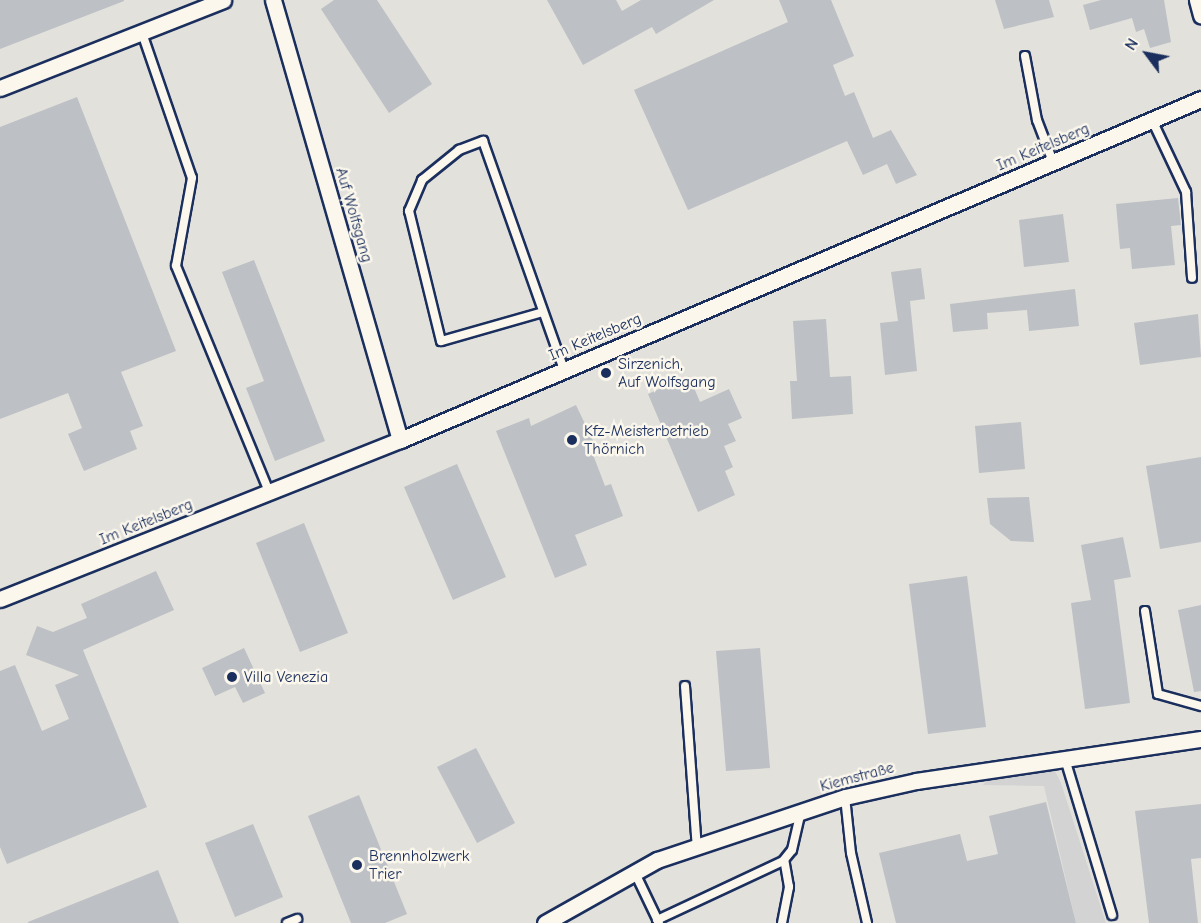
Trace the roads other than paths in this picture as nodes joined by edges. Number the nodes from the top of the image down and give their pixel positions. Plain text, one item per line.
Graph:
1 (223, 0) edge
2 (273, 0) edge
3 (1197, 0) edge
4 (1201, 15) edge
5 (142, 33) junction
6 (1025, 57) dead end
7 (0, 88) edge
8 (1201, 99) edge
9 (1152, 120) junction
10 (1053, 162) junction
11 (1192, 278) dead end
12 (543, 312) junction
13 (564, 370) junction
14 (400, 440) junction
15 (269, 492) junction
16 (0, 599) edge
17 (1145, 611) dead end
18 (685, 686) dead end
19 (1201, 706) edge
20 (1201, 740) edge
21 (1065, 759) junction
22 (845, 797) junction
23 (802, 811) junction
24 (697, 848) junction
25 (784, 860) junction
26 (635, 873) junction
27 (1112, 915) dead end
28 (297, 919) dead end
29 (658, 921) edge
30 (287, 923) edge
31 (545, 923) edge
32 (782, 923) edge
33 (867, 923) edge

1 - 5 street
2 - 14 street, Auf Wolfsgang
3 - 4 street
5 - 7 street
5 - 15 lane
6 - 10 lane
8 - 9 street, Im Keitelsberg
9 - 10 street, Im Keitelsberg
9 - 11 lane
10 - 13 street, Im Keitelsberg
12 - 12 lane
12 - 13 lane
13 - 14 street, Im Keitelsberg
14 - 15 street, Im Keitelsberg
15 - 16 street, Im Keitelsberg
17 - 19 lane
18 - 24 lane
20 - 21 street, Kiemstraße
21 - 22 street, Kiemstraße
21 - 27 lane
22 - 23 street, Kiemstraße
22 - 33 lane
23 - 24 street, Kiemstraße
23 - 25 lane
24 - 26 street, Kiemstraße
25 - 29 lane
25 - 32 lane
26 - 29 lane
26 - 31 street, Kiemstraße
28 - 30 lane

